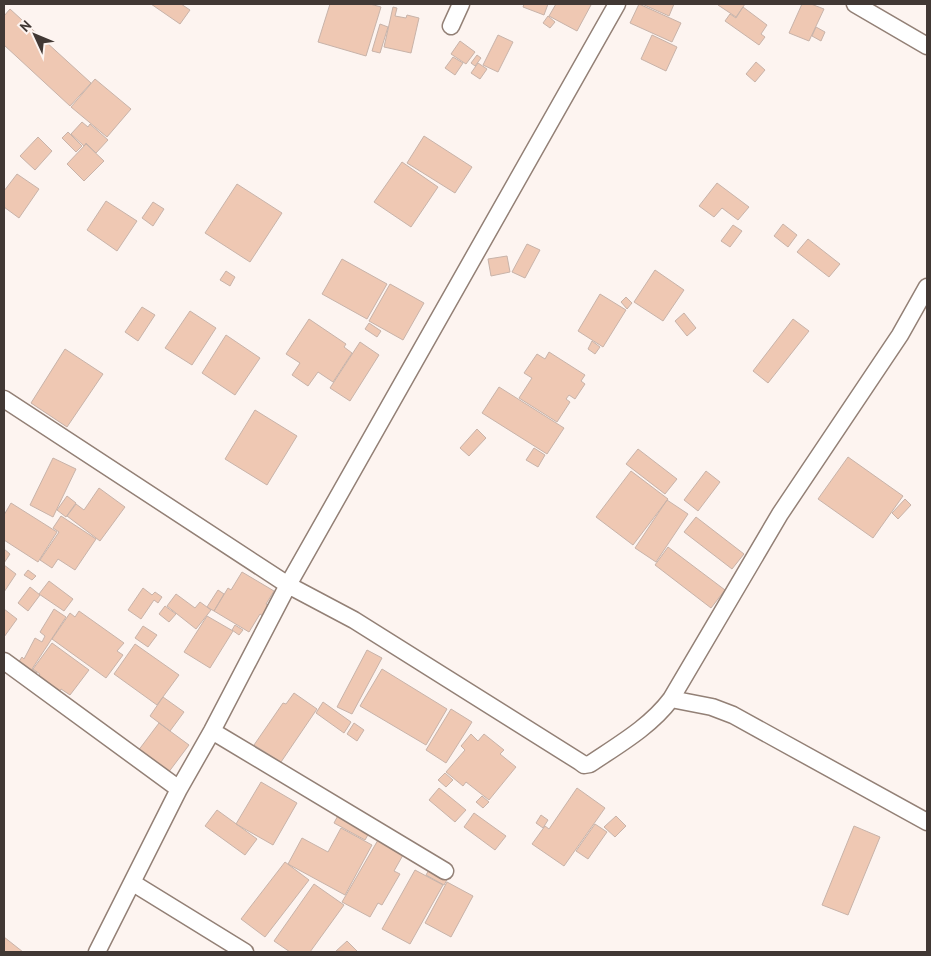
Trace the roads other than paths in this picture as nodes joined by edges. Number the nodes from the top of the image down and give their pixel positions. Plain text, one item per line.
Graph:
1 (461, 4) edge
2 (616, 4) edge
3 (855, 4) edge
4 (451, 26) dead end
5 (927, 46) edge
6 (927, 287) edge
7 (4, 399) edge
8 (288, 585) junction
9 (4, 661) edge
10 (671, 699) junction
11 (212, 731) junction
12 (179, 789) junction
13 (927, 822) edge
14 (445, 871) dead end
15 (133, 883) junction
16 (97, 952) edge
17 (245, 952) edge

1 - 4 street
2 - 8 street
3 - 5 street
6 - 10 street
7 - 8 street
8 - 10 street
8 - 11 street
9 - 12 street
10 - 13 street
11 - 12 street
11 - 14 street
12 - 15 street
15 - 16 street
15 - 17 street

